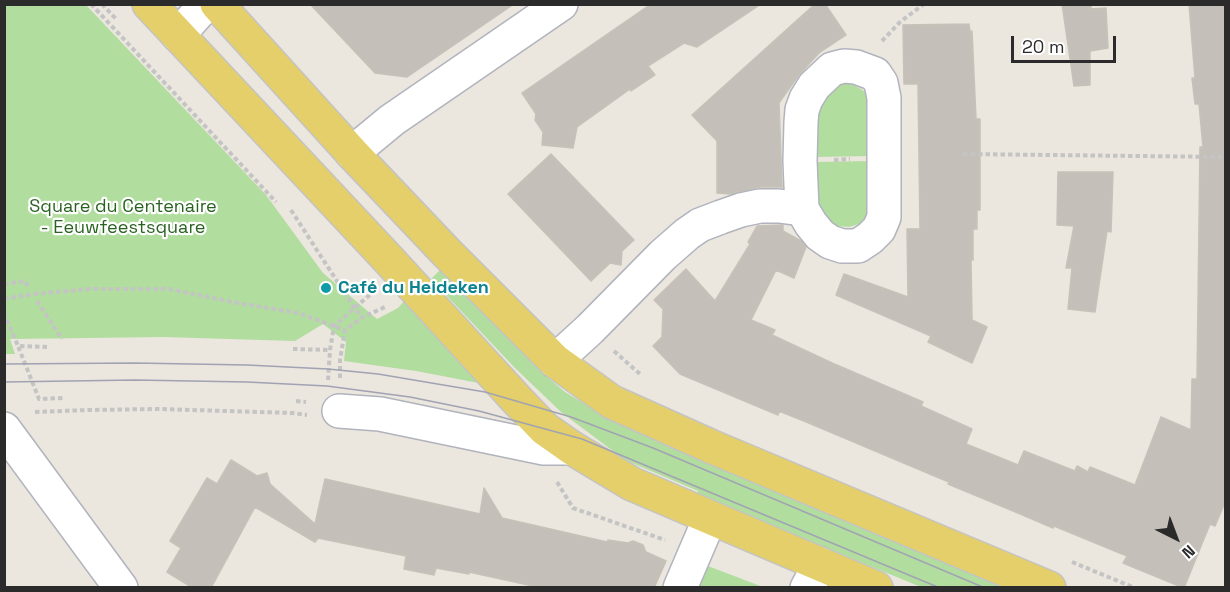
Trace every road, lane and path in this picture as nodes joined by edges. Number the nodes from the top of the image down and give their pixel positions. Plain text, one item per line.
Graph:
1 (91, 4) edge
2 (102, 4) edge
3 (149, 4) edge
4 (206, 4) edge
5 (217, 4) edge
6 (561, 4) edge
7 (924, 4) edge
8 (118, 22) dead end
9 (178, 35) junction
10 (856, 67) junction
11 (352, 153) junction
12 (963, 154) dead end
13 (884, 157) junction
14 (1226, 157) edge
15 (800, 161) junction
16 (285, 201) dead end
17 (276, 202) dead end
18 (802, 209) junction
19 (4, 284) edge
20 (29, 288) dead end
21 (374, 291) dead end
22 (4, 299) edge
23 (37, 301) dead end
24 (355, 309) junction
25 (4, 313) edge
26 (363, 317) dead end
27 (334, 326) junction
28 (345, 330) dead end
29 (62, 339) dead end
30 (18, 346) junction
31 (46, 347) dead end
32 (293, 349) dead end
33 (330, 350) junction
34 (555, 362) junction
35 (64, 398) dead end
36 (327, 400) junction
37 (296, 401) dead end
38 (34, 412) dead end
39 (4, 429) edge
40 (572, 448) junction
41 (710, 518) junction
42 (814, 576) edge
43 (121, 588) edge
44 (680, 588) edge
45 (876, 588) edge
46 (1049, 588) edge

1 - 17 path
2 - 8 path
3 - 9 main road
4 - 9 street
5 - 11 main road
6 - 11 street
7 - 10 path
9 - 40 main road
10 - 13 street
10 - 15 street
11 - 34 main road
12 - 14 path
13 - 15 path
13 - 18 street
15 - 18 street
16 - 24 path
18 - 34 street
19 - 20 path
21 - 24 path
22 - 27 path
23 - 29 path
24 - 26 path
24 - 27 path
25 - 30 path
27 - 28 path
27 - 33 path
30 - 31 path
30 - 35 path
32 - 33 path
33 - 36 path
34 - 46 main road
36 - 37 path
36 - 38 path
36 - 40 street
39 - 43 street
40 - 41 main road
41 - 42 main road
41 - 44 street
42 - 45 main road

